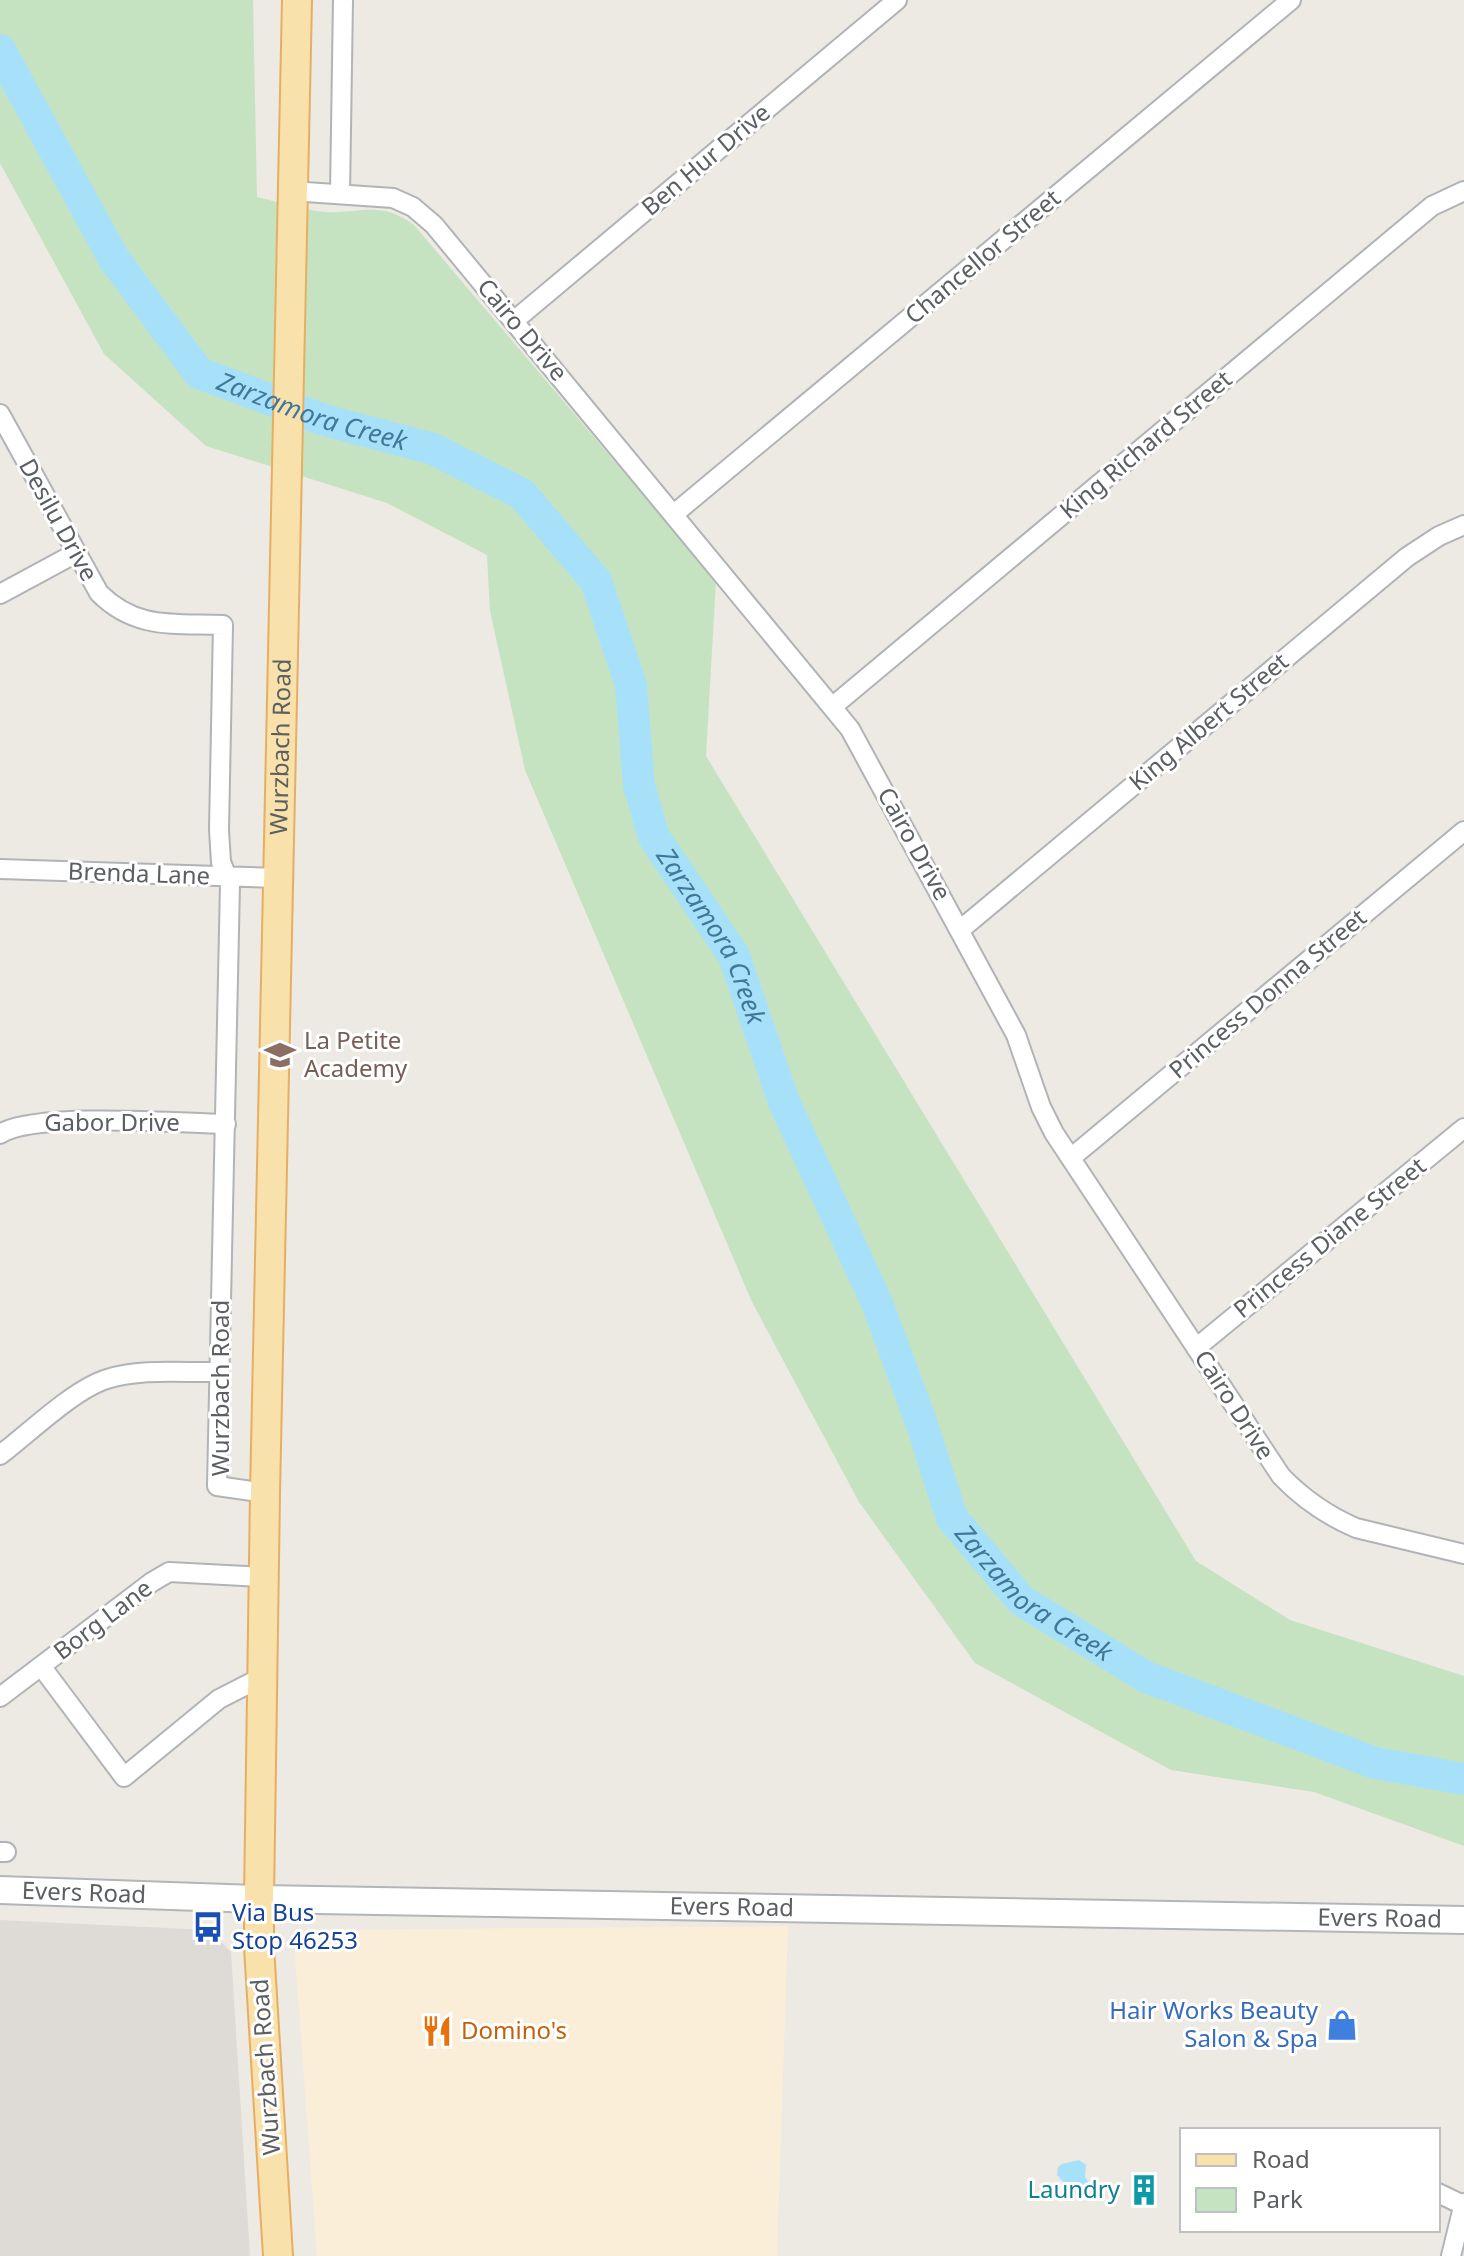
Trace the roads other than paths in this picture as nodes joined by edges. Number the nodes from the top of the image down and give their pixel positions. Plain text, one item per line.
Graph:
1 (297, 0) edge
2 (343, 0) edge
3 (897, 0) edge
4 (1291, 0) edge
5 (291, 191) junction
6 (1464, 191) edge
7 (340, 194) junction
8 (515, 320) junction
9 (0, 414) edge
10 (674, 514) junction
11 (1464, 525) edge
12 (76, 553) junction
13 (0, 594) edge
14 (223, 625) joint
15 (832, 707) junction
16 (1464, 831) edge
17 (0, 869) edge
18 (230, 878) junction
19 (277, 878) junction
20 (960, 930) junction
21 (226, 1124) junction
22 (1464, 1128) edge
23 (0, 1134) edge
24 (1072, 1157) junction
25 (1196, 1348) junction
26 (219, 1372) junction
27 (0, 1455) edge
28 (265, 1493) junction
29 (1464, 1554) edge
30 (263, 1577) junction
31 (41, 1666) junction
32 (262, 1677) junction
33 (0, 1697) edge
34 (0, 1890) edge
35 (259, 1899) junction
36 (1464, 1920) edge
37 (1440, 2194) edge
38 (1463, 2204) edge
39 (278, 2256) edge
40 (1451, 2256) edge

1 - 5 main road, Wurzbach Road
2 - 7 street
3 - 8 street, Ben Hur Drive
4 - 10 street, Chancellor Street
5 - 7 street, Cairo Drive
5 - 19 main road, Wurzbach Road
6 - 15 street, King Richard Street
7 - 8 street, Cairo Drive
8 - 10 street, Cairo Drive
9 - 12 street, Desilu Drive
10 - 15 street, Cairo Drive
11 - 20 street, King Albert Street
12 - 13 street
12 - 14 street, Desilu Drive
14 - 18 street, Wurzbach Road
15 - 20 street, Cairo Drive
16 - 24 street, Princess Donna Street
17 - 18 street, Brenda Lane
18 - 19 street, Brenda Lane
18 - 21 street, Wurzbach Road
19 - 28 main road, Wurzbach Road
20 - 24 street, Cairo Drive
21 - 23 street, Gabor Drive
21 - 26 street, Wurzbach Road
22 - 25 street, Princess Diane Street
24 - 25 street, Cairo Drive
25 - 29 street, Cairo Drive
26 - 27 street
26 - 28 street, Wurzbach Road
28 - 30 main road, Wurzbach Road
30 - 31 street, Borg Lane
30 - 32 main road, Wurzbach Road
31 - 32 street
31 - 33 street, Borg Lane
32 - 35 main road, Wurzbach Road
34 - 35 main road, Evers Road
35 - 36 main road, Evers Road
35 - 39 main road, Wurzbach Road
37 - 38 street
38 - 40 street

